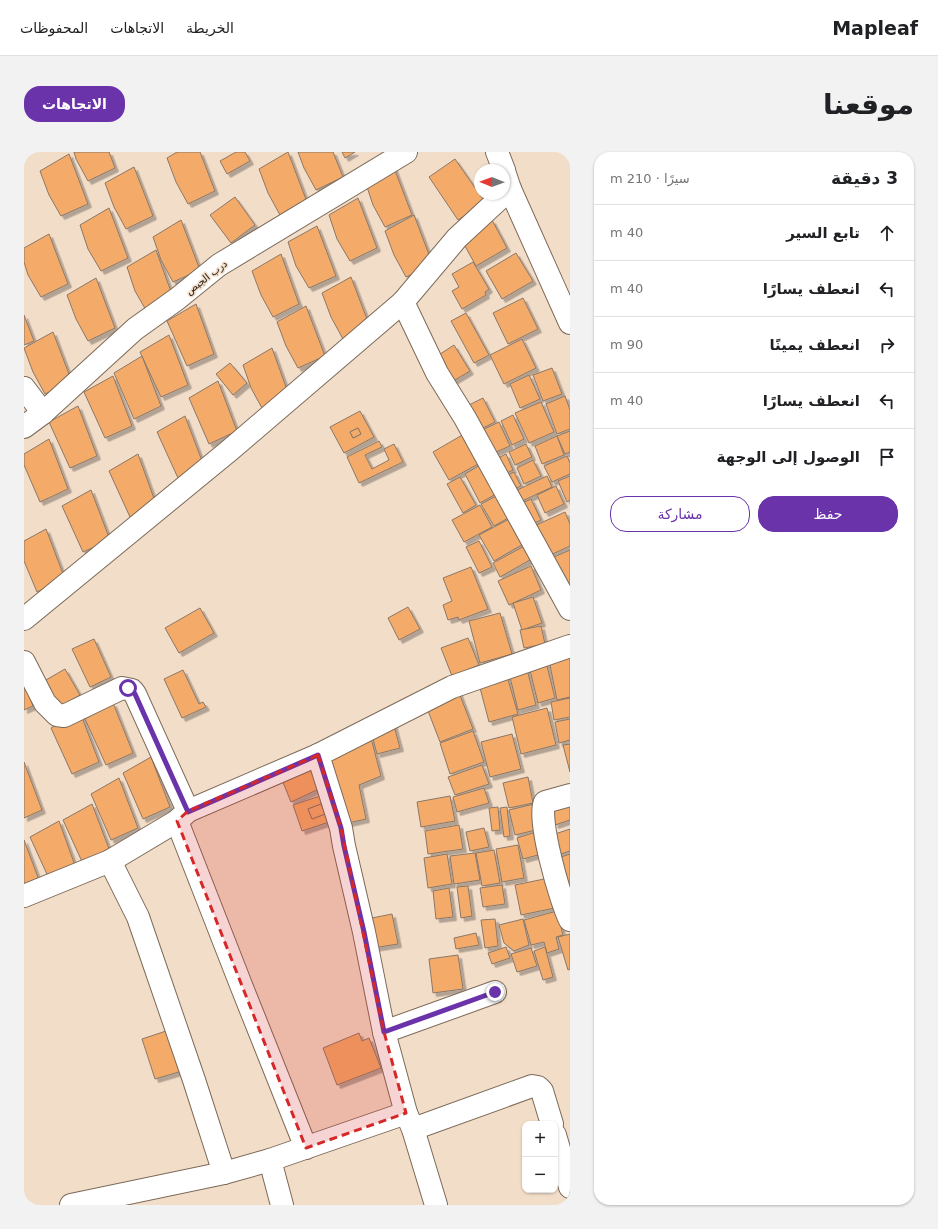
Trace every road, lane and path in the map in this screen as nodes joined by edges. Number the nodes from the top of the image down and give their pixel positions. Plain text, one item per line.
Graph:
1 (406, 152) edge
2 (497, 152) edge
3 (501, 164) edge
4 (510, 186) edge
5 (488, 200) edge
6 (403, 302) junction
7 (570, 323) edge
8 (24, 388) edge
9 (43, 413) junction
10 (24, 427) edge
11 (570, 609) edge
12 (24, 619) edge
13 (570, 646) edge
14 (24, 662) edge
15 (318, 755) junction
16 (570, 795) edge
17 (183, 816) junction
18 (110, 861) junction
19 (24, 896) edge
20 (570, 920) edge
21 (495, 992) dead end
22 (384, 1032) junction
23 (410, 1121) junction
24 (551, 1121) edge
25 (558, 1146) edge
26 (306, 1148) junction
27 (270, 1160) junction
28 (224, 1173) junction
29 (570, 1187) edge
30 (119, 1200) edge
31 (71, 1205) edge
32 (282, 1205) edge
33 (436, 1205) edge

1 - 9 street, درب الجبص
2 - 3 street
4 - 7 street
5 - 6 street
6 - 11 street
6 - 12 street
8 - 9 street
9 - 10 street, درب الجبص
13 - 15 street
14 - 17 street
15 - 17 street
15 - 22 street
16 - 20 street
17 - 18 street
17 - 26 street
18 - 19 street
18 - 28 street
21 - 22 street
22 - 23 street
23 - 24 street
23 - 26 street
23 - 33 street
25 - 29 street
26 - 27 street
27 - 28 street
27 - 32 street
28 - 30 street
30 - 31 street

